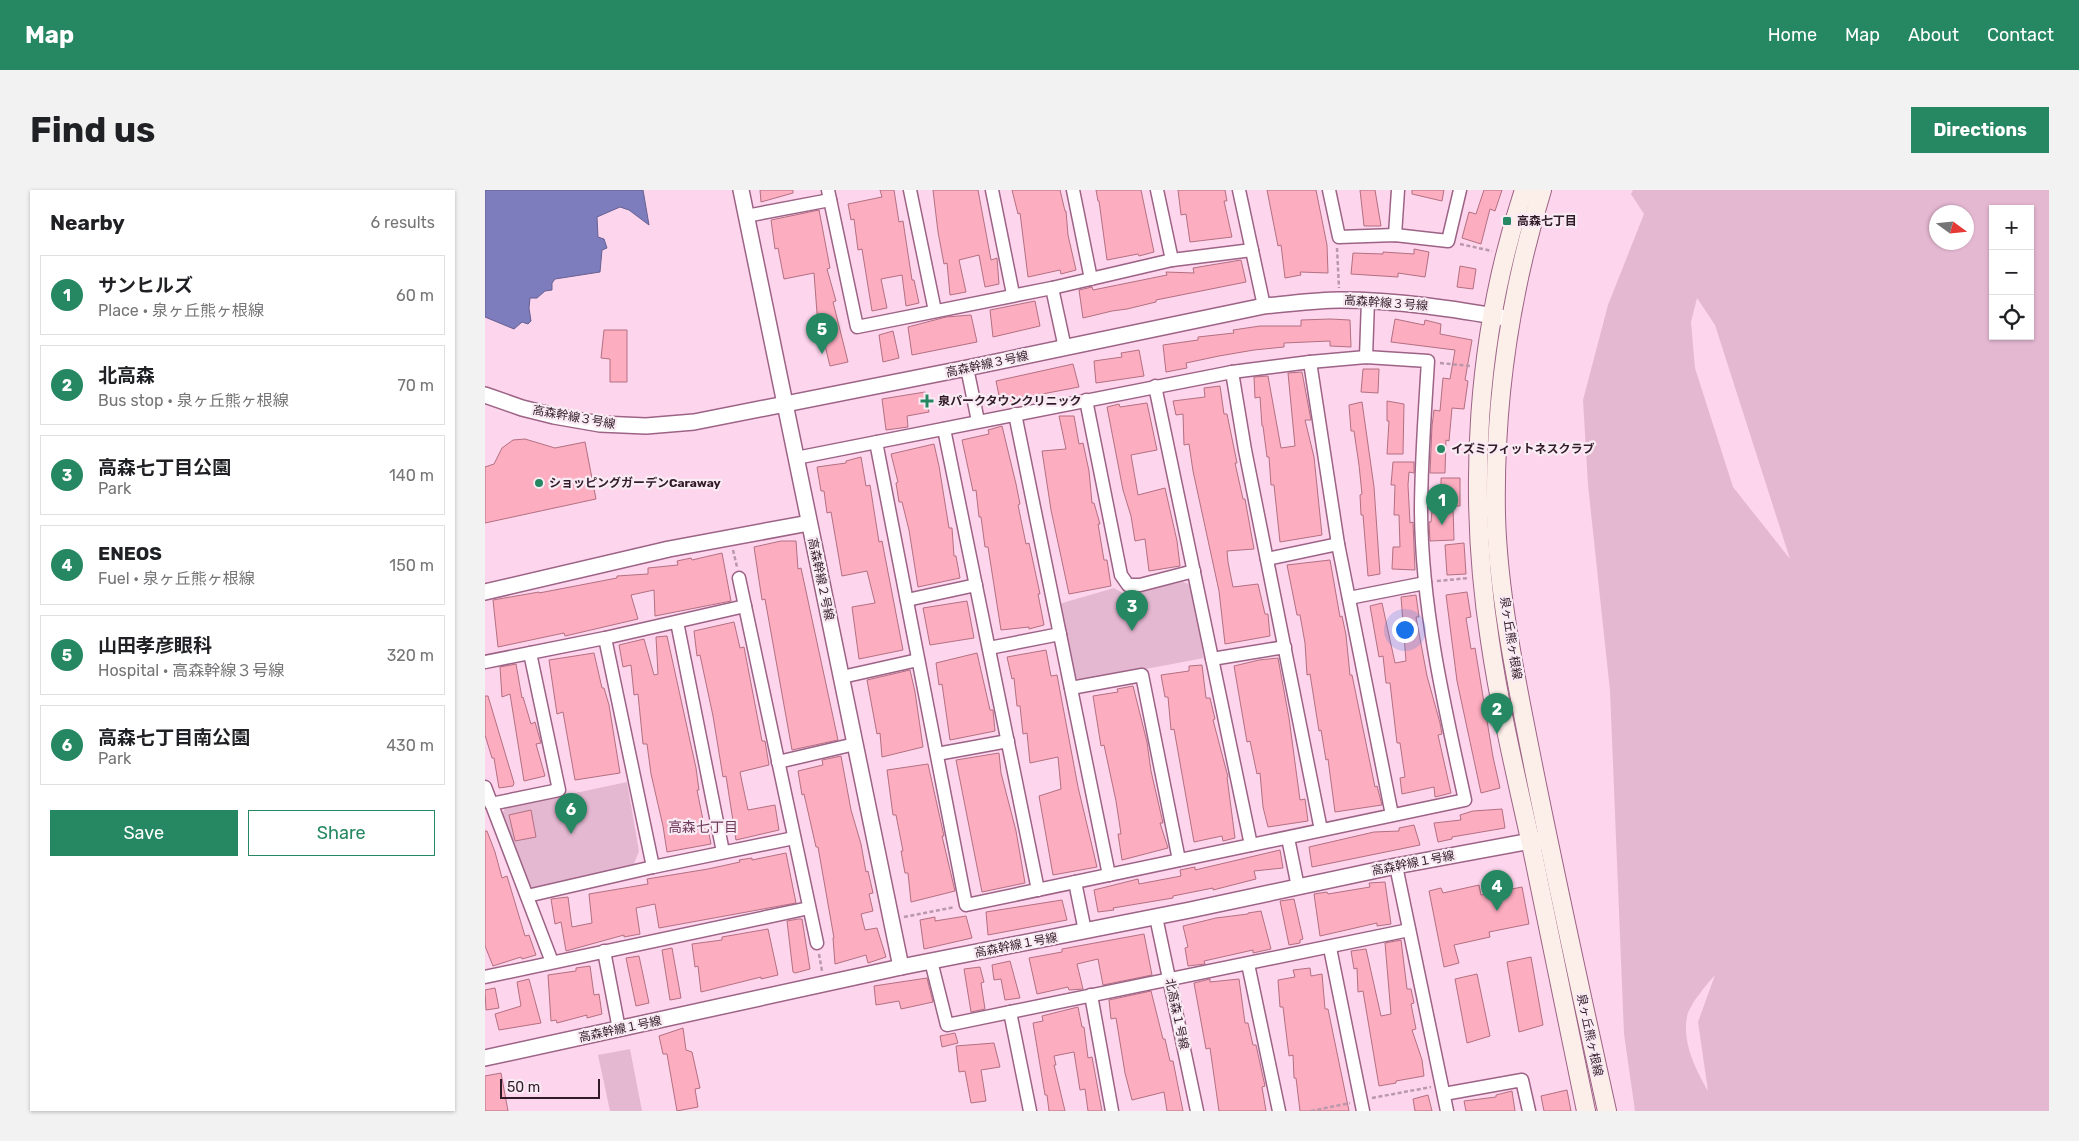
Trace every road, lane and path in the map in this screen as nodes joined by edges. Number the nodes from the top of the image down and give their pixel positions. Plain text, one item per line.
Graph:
1 (741, 190) edge
2 (910, 190) edge
3 (992, 190) edge
4 (1073, 190) edge
5 (1157, 190) edge
6 (1239, 190) edge
7 (1329, 190) edge
8 (1398, 190) edge
9 (1460, 190) edge
10 (1523, 190) edge
11 (1542, 190) edge
12 (829, 195) edge
13 (746, 216) junction
14 (1395, 235) junction
15 (1339, 237) junction
16 (1447, 241) junction
17 (1251, 250) junction
18 (1495, 252) dead end
19 (1172, 260) junction
20 (1091, 279) junction
21 (1052, 288) junction
22 (1339, 288) dead end
23 (1013, 294) junction
24 (1368, 300) junction
25 (1263, 306) junction
26 (935, 311) junction
27 (1492, 316) junction
28 (1511, 319) junction
29 (1065, 348) junction
30 (1366, 357) junction
31 (1428, 361) junction
32 (1310, 362) junction
33 (1473, 366) dead end
34 (967, 368) junction
35 (1231, 372) junction
36 (1155, 386) junction
37 (485, 395) edge
38 (1086, 400) junction
39 (785, 405) junction
40 (1015, 414) junction
41 (979, 421) junction
42 (944, 429) junction
43 (876, 442) junction
44 (796, 458) junction
45 (809, 523) junction
46 (730, 538) junction
47 (1338, 544) junction
48 (1267, 558) junction
49 (1194, 571) junction
50 (739, 578) joint
51 (1471, 578) dead end
52 (1425, 582) junction
53 (976, 585) junction
54 (485, 592) edge
55 (1349, 598) junction
56 (907, 600) junction
57 (745, 606) junction
58 (677, 622) junction
59 (1060, 634) junction
60 (605, 638) junction
61 (1285, 647) junction
62 (989, 648) junction
63 (530, 653) junction
64 (1212, 658) junction
65 (918, 660) junction
66 (485, 662) edge
67 (842, 677) junction
68 (1071, 688) junction
69 (1007, 741) junction
70 (855, 744) junction
71 (937, 754) junction
72 (778, 762) junction
73 (485, 788) edge
74 (491, 804) junction
75 (1392, 815) junction
76 (1321, 830) junction
77 (794, 838) junction
78 (1288, 838) junction
79 (1549, 838) junction
80 (1530, 842) junction
81 (1251, 845) junction
82 (723, 852) junction
83 (1179, 860) junction
84 (1396, 866) junction
85 (653, 867) junction
86 (1109, 875) junction
87 (1075, 882) junction
88 (1298, 887) junction
89 (1037, 890) junction
90 (527, 896) junction
91 (966, 905) junction
92 (809, 908) junction
93 (1156, 917) junction
94 (891, 919) junction
95 (1409, 930) junction
96 (1085, 931) junction
97 (817, 943) joint
98 (1330, 948) junction
99 (604, 951) junction
100 (931, 961) junction
101 (552, 962) junction
102 (1248, 964) junction
103 (901, 967) junction
104 (485, 977) edge
105 (1169, 979) junction
106 (825, 984) junction
107 (1091, 995) junction
108 (1010, 1012) junction
109 (619, 1029) junction
110 (485, 1058) edge
111 (1443, 1089) junction
112 (1362, 1106) edge
113 (1030, 1111) edge
114 (1112, 1111) edge
115 (1197, 1111) edge
116 (1279, 1111) edge
117 (1311, 1111) edge
118 (1447, 1111) edge
119 (1529, 1111) edge
120 (1586, 1111) edge
121 (1607, 1111) edge

1 - 13 street, 高森幹線２号線
2 - 26 street
3 - 23 street
4 - 20 street
5 - 19 street
6 - 17 street
7 - 15 street
8 - 14 street
9 - 16 street
10 - 27 main road, 泉ヶ丘熊ヶ根線
11 - 28 main road, 泉ヶ丘熊ヶ根線
12 - 13 street
12 - 26 street
13 - 39 street, 高森幹線２号線
14 - 15 street
14 - 16 street
15 - 22 path
16 - 18 path
17 - 19 street
17 - 25 street
19 - 20 street
20 - 21 street
21 - 23 street
21 - 29 street
23 - 26 street
24 - 25 street, 高森幹線３号線
24 - 27 street, 高森幹線３号線
24 - 30 street
25 - 29 street, 高森幹線３号線
27 - 28 street, 高森幹線３号線
27 - 80 main road, 泉ヶ丘熊ヶ根線
28 - 79 main road, 泉ヶ丘熊ヶ根線
29 - 34 street, 高森幹線３号線
30 - 31 street
30 - 32 street
31 - 33 path
31 - 52 street
32 - 35 street
32 - 47 street
34 - 39 street, 高森幹線３号線
34 - 41 street
35 - 36 street
35 - 48 street
36 - 38 street
36 - 49 street
37 - 39 street, 高森幹線３号線
38 - 40 street
38 - 49 street
39 - 44 street, 高森幹線２号線
40 - 41 street
40 - 59 street
41 - 42 street
42 - 43 street
42 - 53 street
43 - 44 street
43 - 56 street
44 - 45 street, 高森幹線２号線
45 - 46 street
45 - 67 street, 高森幹線２号線
46 - 50 path
46 - 54 street
47 - 48 street
47 - 55 street
48 - 61 street
49 - 64 street
50 - 57 street
51 - 52 path
52 - 55 street
52 - 75 street
53 - 56 street
53 - 62 street
55 - 75 street
56 - 65 street
57 - 58 street
57 - 72 street
58 - 60 street
58 - 82 street
59 - 62 street
59 - 68 street
60 - 63 street
60 - 85 street
61 - 64 street
61 - 76 street
62 - 69 street
63 - 66 street
63 - 74 street
64 - 81 street
65 - 67 street
65 - 71 street
67 - 70 street, 高森幹線２号線
68 - 83 street
68 - 86 street
69 - 71 street
69 - 89 street
70 - 72 street
70 - 94 street, 高森幹線２号線
71 - 91 street
72 - 77 street
73 - 74 street
74 - 90 street
75 - 76 street
76 - 78 street
77 - 82 street
77 - 92 street
78 - 81 street
78 - 88 street
79 - 80 street, 高森幹線１号線
79 - 121 main road, 泉ヶ丘熊ヶ根線
80 - 84 street, 高森幹線１号線
80 - 120 main road, 泉ヶ丘熊ヶ根線
81 - 83 street
82 - 85 street
83 - 86 street
84 - 88 street, 高森幹線１号線
84 - 95 street
85 - 90 street
86 - 87 street
87 - 89 street
87 - 96 street
88 - 93 street, 高森幹線１号線
89 - 91 street
90 - 101 street
91 - 94 path
92 - 97 street
92 - 99 street
93 - 96 street, 高森幹線１号線
93 - 105 street, 北高森１号線
94 - 103 street, 高森幹線２号線
95 - 98 street
95 - 111 street
96 - 100 street, 高森幹線１号線
97 - 106 path
98 - 102 street
98 - 112 street
99 - 101 street
99 - 109 street
100 - 103 street, 高森幹線１号線
100 - 108 street
101 - 104 street
102 - 105 street
102 - 116 street
103 - 106 street, 高森幹線１号線
105 - 107 street
105 - 115 street, 北高森１号線
106 - 109 street, 高森幹線１号線
107 - 108 street
107 - 114 street
108 - 113 street
109 - 110 street, 高森幹線１号線
111 - 112 path
111 - 118 street
111 - 119 street
112 - 117 path

